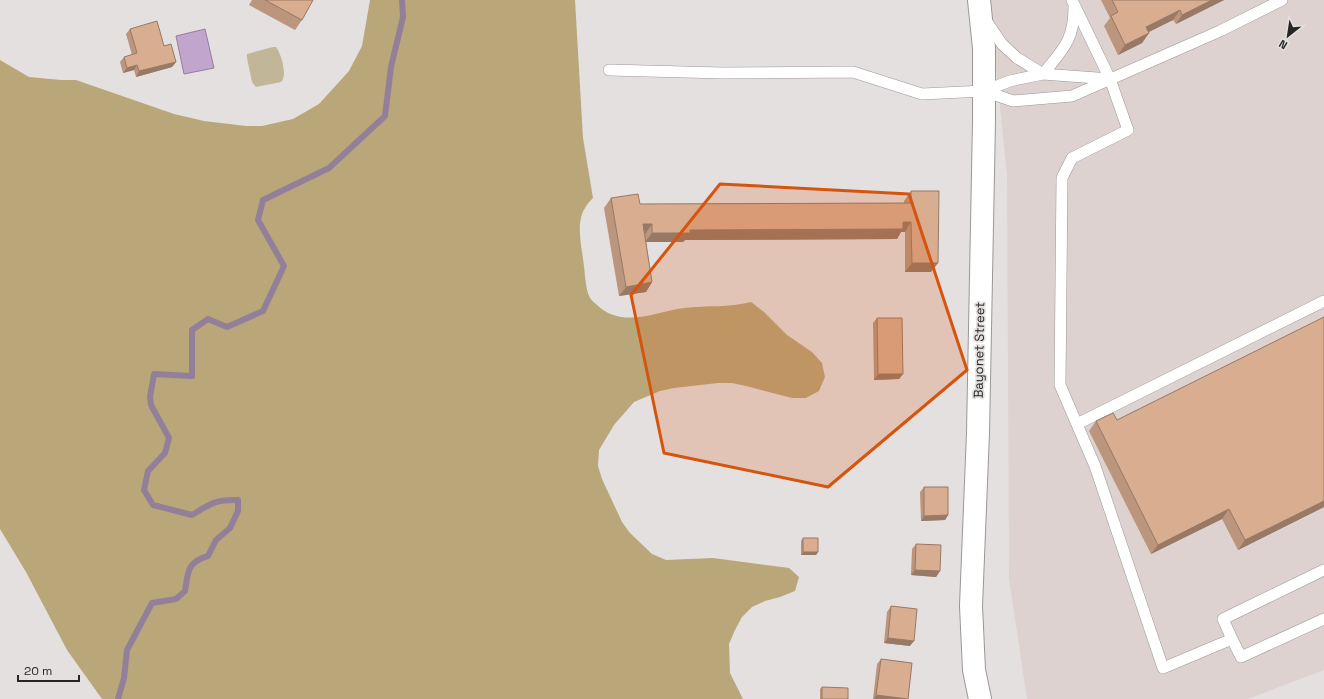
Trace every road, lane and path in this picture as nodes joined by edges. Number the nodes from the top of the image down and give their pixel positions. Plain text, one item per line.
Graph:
1 (1282, 0) edge
2 (1073, 2) edge
3 (980, 5) edge
4 (609, 70) dead end
5 (1043, 74) junction
6 (1110, 79) junction
7 (984, 91) junction
8 (1324, 301) edge
9 (1077, 424) junction
10 (1324, 570) edge
11 (1324, 620) edge
12 (1232, 639) junction
13 (980, 699) edge

1 - 6 lane
2 - 5 lane
2 - 6 lane
3 - 5 lane
3 - 7 street, Bayonet Street
4 - 7 lane
5 - 6 lane
5 - 7 lane
6 - 7 lane
6 - 9 lane
7 - 13 street, Bayonet Street
8 - 9 lane
9 - 12 lane
10 - 12 lane
11 - 12 lane

